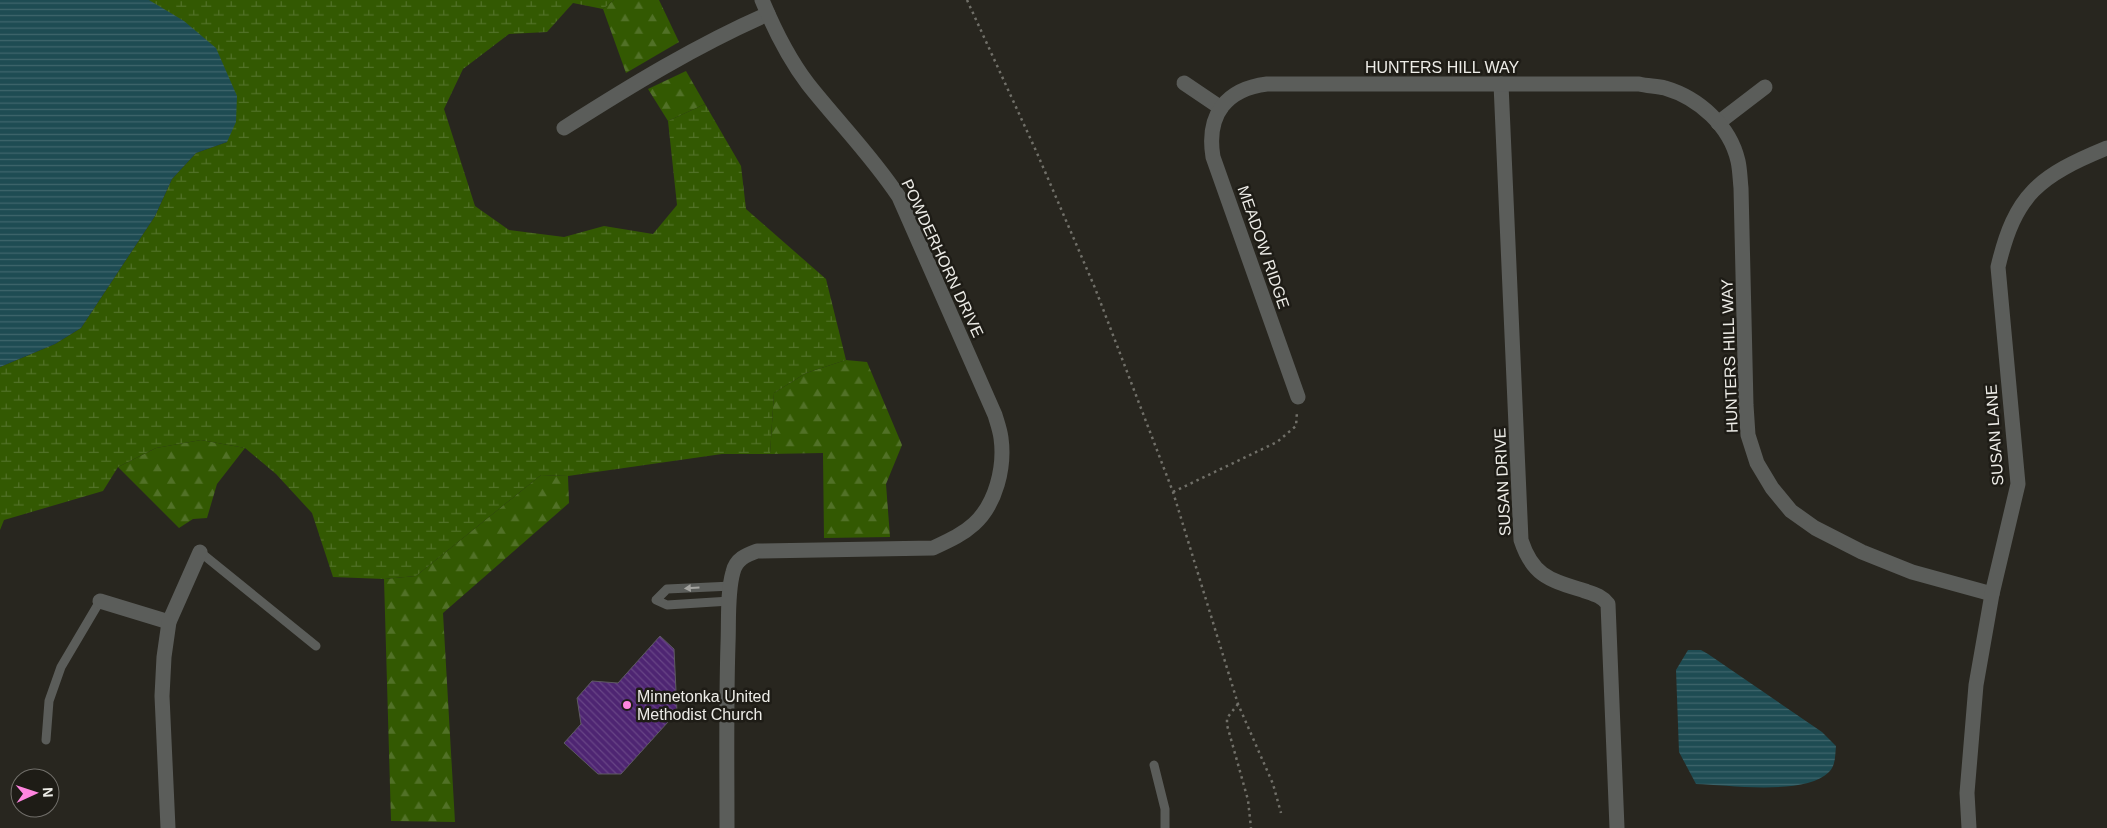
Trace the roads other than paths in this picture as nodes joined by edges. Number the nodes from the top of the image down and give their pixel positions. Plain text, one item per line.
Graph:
1 (762, 0) edge
2 (768, 14) junction
3 (1184, 83) dead end
4 (1501, 84) junction
5 (1764, 87) dead end
6 (1221, 108) junction
7 (1718, 123) junction
8 (564, 128) dead end
9 (2107, 148) edge
10 (1298, 398) road end
11 (200, 552) joint
12 (732, 586) junction
13 (1992, 594) junction
14 (730, 601) junction
15 (100, 602) joint
16 (170, 622) junction
17 (316, 646) dead end
18 (46, 740) dead end
19 (1154, 765) dead end
20 (168, 828) edge
21 (727, 828) edge
22 (1166, 828) edge
23 (1617, 828) edge
24 (1970, 828) edge

1 - 2 street, POWDERHORN DRIVE
2 - 8 street
2 - 12 street, POWDERHORN DRIVE
3 - 6 street
4 - 6 street, HUNTERS HILL WAY
4 - 7 street, HUNTERS HILL WAY
4 - 23 street, SUSAN DRIVE
5 - 7 street
6 - 10 street, MEADOW RIDGE
7 - 13 street, HUNTERS HILL WAY
9 - 13 street, SUSAN LANE
11 - 16 street
11 - 17 lane
12 - 14 street, POWDERHORN DRIVE
12 -> 14 lane
13 - 24 street, SUSAN LANE
14 - 21 street, POWDERHORN DRIVE
15 - 16 street
15 - 18 lane
16 - 20 street
19 - 22 lane

